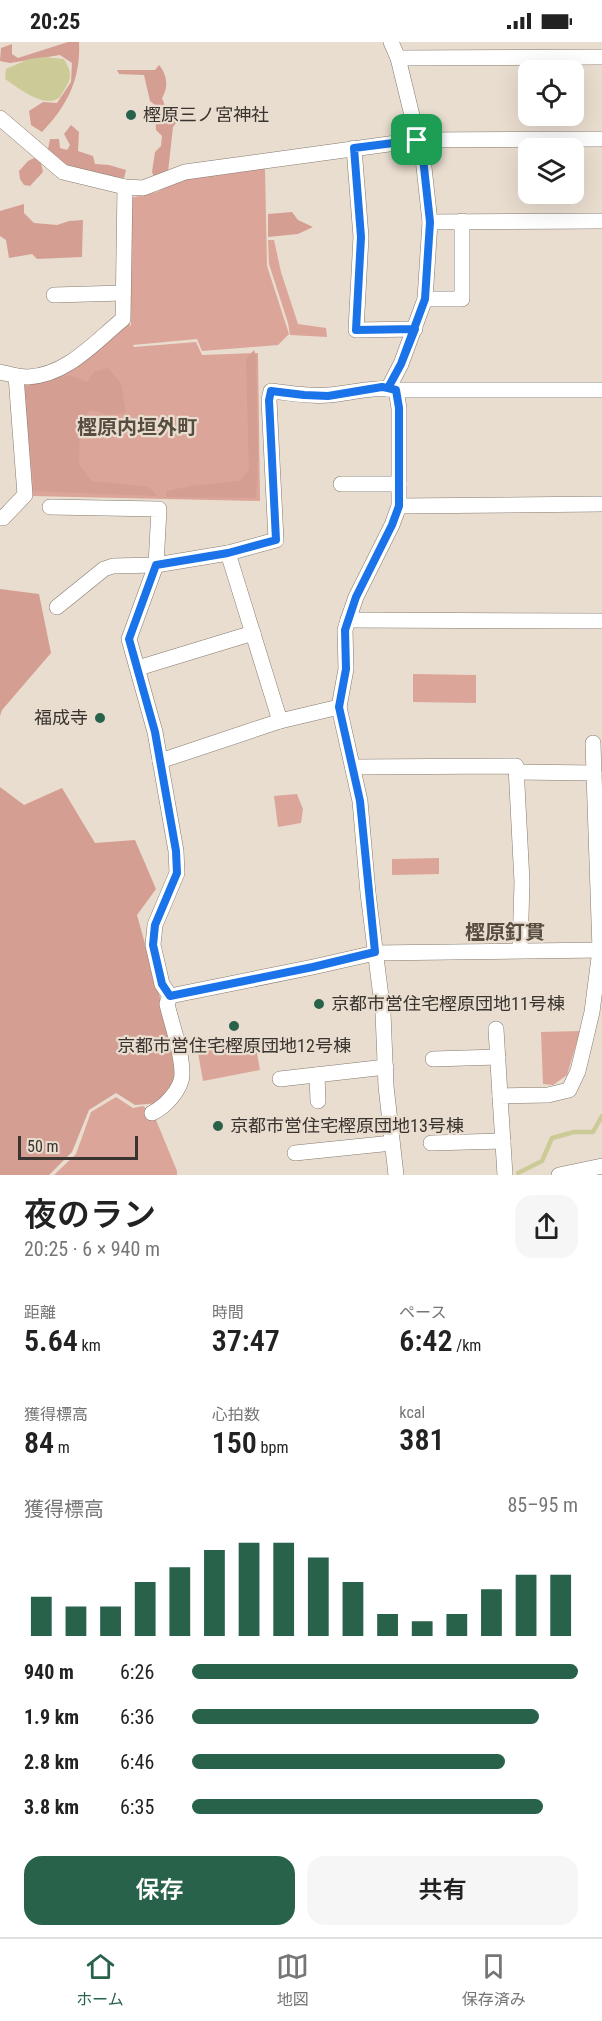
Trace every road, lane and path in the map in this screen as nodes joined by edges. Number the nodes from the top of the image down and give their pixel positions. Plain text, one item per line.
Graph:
1 (391, 42) edge
2 (598, 52) edge
3 (398, 58) junction
4 (0, 118) edge
5 (602, 139) edge
6 (417, 140) junction
7 (354, 148) junction
8 (125, 187) junction
9 (462, 221) junction
10 (602, 221) edge
11 (430, 222) junction
12 (123, 293) junction
13 (54, 295) dead end
14 (425, 299) junction
15 (415, 329) junction
16 (0, 372) edge
17 (16, 376) junction
18 (392, 389) junction
19 (602, 390) edge
20 (341, 484) dead end
21 (399, 484) junction
22 (602, 504) edge
23 (399, 506) junction
24 (50, 507) dead end
25 (0, 518) edge
26 (228, 553) junction
27 (156, 565) junction
28 (57, 607) dead end
29 (348, 620) junction
30 (602, 621) edge
31 (253, 633) junction
32 (138, 668) junction
33 (339, 707) junction
34 (280, 721) junction
35 (593, 743) dead end
36 (160, 760) junction
37 (353, 767) junction
38 (517, 772) junction
39 (594, 773) junction
40 (520, 950) junction
41 (601, 950) edge
42 (375, 952) junction
43 (170, 996) junction
44 (496, 1029) dead end
45 (498, 1057) junction
46 (433, 1059) dead end
47 (386, 1067) junction
48 (317, 1075) junction
49 (279, 1079) dead end
50 (500, 1096) junction
51 (318, 1101) dead end
52 (152, 1113) dead end
53 (503, 1141) junction
54 (392, 1143) junction
55 (431, 1143) dead end
56 (295, 1153) dead end
57 (602, 1166) edge
58 (396, 1175) edge
59 (505, 1175) edge
60 (559, 1175) edge

1 - 3 street
2 - 3 street
3 - 6 street
4 - 8 street
5 - 6 street
6 - 7 street
6 - 11 street
7 - 8 street
7 - 15 street
8 - 12 street
9 - 10 street
9 - 11 street
9 - 14 street
11 - 14 street
12 - 13 street
12 - 17 street
14 - 15 street
15 - 18 street
16 - 17 street
17 - 25 street
18 - 19 street
18 - 21 street
18 - 26 street
20 - 21 street
21 - 23 street
22 - 23 street
23 - 29 street
24 - 27 street
26 - 27 street
26 - 31 street
27 - 28 street
27 - 32 street
29 - 30 street
29 - 33 street
31 - 32 street
31 - 34 street
32 - 36 street
33 - 34 street
33 - 37 street
34 - 36 street
35 - 39 street
36 - 43 street
37 - 38 street
37 - 42 street
38 - 39 street
38 - 40 street
39 - 41 street
40 - 41 street
40 - 42 street
41 - 50 street
42 - 43 street
42 - 47 street
43 - 52 street
44 - 45 street
45 - 46 street
45 - 50 street
47 - 48 street
47 - 54 street
48 - 49 street
48 - 51 street
50 - 53 street
53 - 55 street
53 - 59 street
54 - 56 street
54 - 58 street
57 - 60 street

